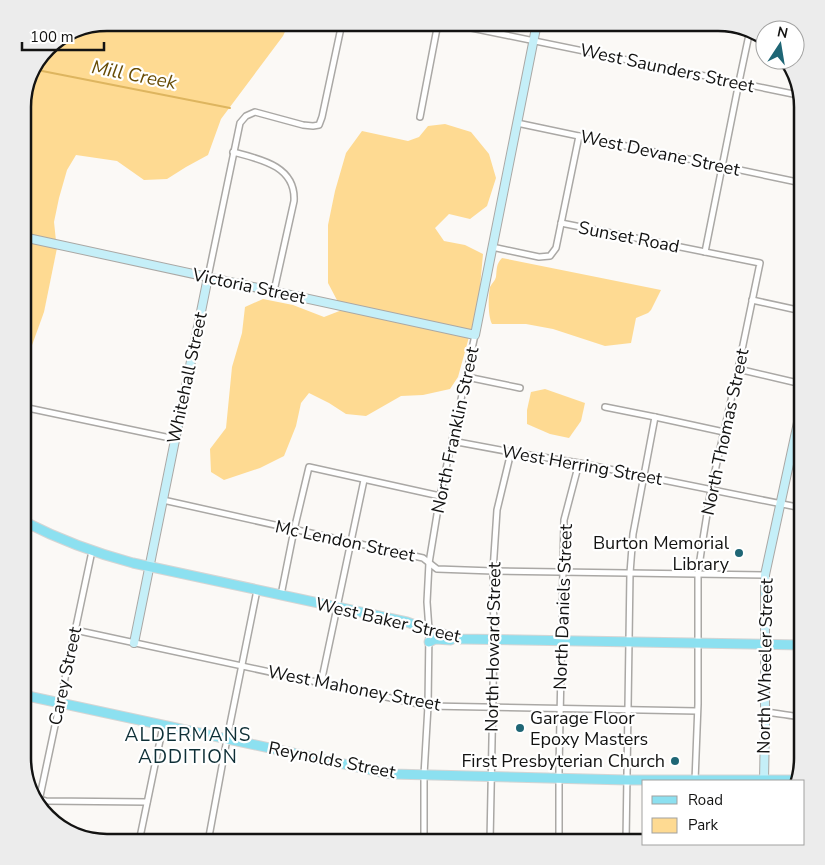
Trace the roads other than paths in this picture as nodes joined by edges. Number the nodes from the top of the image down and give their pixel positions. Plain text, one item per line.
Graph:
1 (340, 31) edge
2 (436, 31) edge
3 (487, 31) edge
4 (535, 31) edge
5 (748, 38) edge
6 (533, 40) junction
7 (738, 82) junction
8 (792, 94) edge
9 (420, 117) dead end
10 (517, 124) junction
11 (579, 136) junction
12 (233, 152) junction
13 (723, 166) junction
14 (794, 180) edge
15 (561, 223) junction
16 (31, 239) edge
17 (492, 247) junction
18 (705, 252) junction
19 (760, 263) joint
20 (208, 277) junction
21 (274, 291) junction
22 (752, 300) junction
23 (794, 310) edge
24 (475, 335) junction
25 (738, 369) junction
26 (466, 377) junction
27 (794, 382) edge
28 (520, 388) dead end
29 (605, 407) dead end
30 (31, 409) edge
31 (655, 417) junction
32 (724, 432) junction
33 (175, 439) junction
34 (452, 441) junction
35 (794, 442) edge
36 (511, 452) junction
37 (579, 463) junction
38 (644, 475) junction
39 (364, 480) junction
40 (711, 489) junction
41 (440, 496) junction
42 (163, 500) junction
43 (781, 503) junction
44 (794, 506) edge
45 (31, 525) edge
46 (294, 530) junction
47 (351, 542) junction
48 (92, 551) junction
49 (429, 563) junction
50 (150, 567) junction
51 (493, 571) junction
52 (562, 572) junction
53 (630, 573) junction
54 (698, 573) junction
55 (765, 575) junction
56 (258, 590) junction
57 (281, 595) junction
58 (337, 607) junction
59 (75, 630) junction
60 (429, 630) junction
61 (461, 639) junction
62 (494, 640) junction
63 (562, 641) junction
64 (134, 642) junction
65 (429, 642) junction
66 (630, 642) junction
67 (698, 644) junction
68 (766, 644) junction
69 (794, 645) edge
70 (242, 665) junction
71 (321, 683) junction
72 (31, 697) edge
73 (59, 703) junction
74 (428, 706) junction
75 (493, 708) junction
76 (560, 708) junction
77 (629, 710) junction
78 (697, 711) junction
79 (765, 712) junction
80 (794, 716) edge
81 (163, 726) junction
82 (227, 739) junction
83 (424, 775) junction
84 (491, 777) junction
85 (559, 778) junction
86 (627, 780) junction
87 (642, 780) edge
88 (695, 780) edge
89 (764, 780) edge
90 (790, 780) edge
91 (38, 789) edge
92 (42, 790) junction
93 (41, 794) edge
94 (45, 801) edge
95 (147, 802) junction
96 (141, 834) edge
97 (209, 834) edge
98 (424, 834) edge
99 (490, 834) edge
100 (560, 834) edge
101 (626, 834) edge

1 - 12 street, Whitehall Street
2 - 9 street
3 - 6 street, West Saunders Street
4 - 6 street, North Franklin Street
5 - 7 street
6 - 7 street, West Saunders Street
6 - 10 street, North Franklin Street
7 - 8 street, West Saunders Street
7 - 13 street
10 - 11 street, West Devane Street
10 - 17 street, North Franklin Street
11 - 13 street, West Devane Street
11 - 15 street
12 - 20 street, Whitehall Street
12 - 21 street
13 - 14 street, West Devane Street
13 - 18 street
15 - 17 street, Sunset Road
15 - 18 street, Sunset Road
16 - 20 street, Victoria Street
17 - 24 street, North Franklin Street
18 - 19 street, Sunset Road
19 - 22 street, North Thomas Street
20 - 21 street, Victoria Street
20 - 33 street, Whitehall Street
21 - 24 street, Victoria Street
22 - 23 street
22 - 25 street, North Thomas Street
24 - 26 street, North Franklin Street
25 - 27 street
25 - 32 street, North Thomas Street
26 - 28 street
26 - 34 street, North Franklin Street
29 - 31 street
30 - 33 street
31 - 32 street
31 - 38 street
32 - 40 street, North Thomas Street
33 - 42 street, Whitehall Street
34 - 36 street, West Herring Street
34 - 41 street, North Franklin Street
35 - 43 street, North Wheeler Street
36 - 37 street, West Herring Street
36 - 51 street, North Howard Street
37 - 38 street, West Herring Street
37 - 52 street, North Daniels Street
38 - 40 street, West Herring Street
38 - 53 street
39 - 41 street
39 - 46 street
39 - 47 street
40 - 43 street, West Herring Street
40 - 54 street, North Thomas Street
41 - 49 street, North Franklin Street
42 - 46 street, Mc Lendon Street
42 - 50 street, Whitehall Street
43 - 44 street, West Herring Street
43 - 55 street, North Wheeler Street
45 - 48 main road, West Baker Street
46 - 47 street, Mc Lendon Street
46 - 57 street
47 - 49 street, Mc Lendon Street
47 - 58 street
48 - 50 main road, West Baker Street
48 - 59 street, Carey Street
49 - 51 street, Mc Lendon Street
49 - 60 street, North Franklin Street
50 - 56 main road, West Baker Street
50 - 64 street, Whitehall Street
51 - 52 street, Mc Lendon Street
51 - 62 street, North Howard Street
52 - 53 street, Mc Lendon Street
52 - 63 street, North Daniels Street
53 - 54 street, Mc Lendon Street
53 - 66 street
54 - 55 street, Mc Lendon Street
54 - 67 street, North Thomas Street
55 - 68 street, North Wheeler Street
56 - 57 main road, West Baker Street
56 - 70 street
57 - 58 main road, West Baker Street
58 - 60 main road, West Baker Street
58 - 71 street
59 - 64 street, West Mahoney Street
59 - 73 street, Carey Street
60 - 61 main road, West Baker Street
60 - 65 street, North Franklin Street
61 - 62 main road, West Baker Street
61 - 65 main road
62 - 63 main road, West Baker Street
62 - 75 street, North Howard Street
63 - 66 main road, West Baker Street
63 - 76 street, North Daniels Street
64 - 70 street, West Mahoney Street
65 - 74 street, North Franklin Street
66 - 67 main road, West Baker Street
66 - 77 street
67 - 68 main road, West Baker Street
67 - 78 street, North Thomas Street
68 - 69 main road, West Baker Street
68 - 79 street, North Wheeler Street
70 - 71 street, West Mahoney Street
70 - 82 street
71 - 74 street, West Mahoney Street
72 - 73 main road, Reynolds Street
73 - 81 main road, Reynolds Street
73 - 92 street, Carey Street
74 - 75 street, West Mahoney Street
74 - 83 street, North Franklin Street
75 - 76 street, West Mahoney Street
75 - 84 street, North Howard Street
76 - 77 street, West Mahoney Street
76 - 85 street, North Daniels Street
77 - 78 street, West Mahoney Street
77 - 86 street
78 - 88 street, North Thomas Street
79 - 80 street
79 - 89 street, North Wheeler Street
81 - 82 main road, Reynolds Street
81 - 95 street
82 - 83 main road, Reynolds Street
82 - 97 street
83 - 84 main road, Reynolds Street
83 - 98 street, North Franklin Street
84 - 85 main road, Reynolds Street
84 - 99 street, North Howard Street
85 - 86 main road, Reynolds Street
85 - 100 street, North Daniels Street
86 - 87 main road, Reynolds Street
86 - 101 street
89 - 90 main road, Reynolds Street
91 - 92 street
92 - 93 street, Carey Street
94 - 95 street
95 - 96 street

